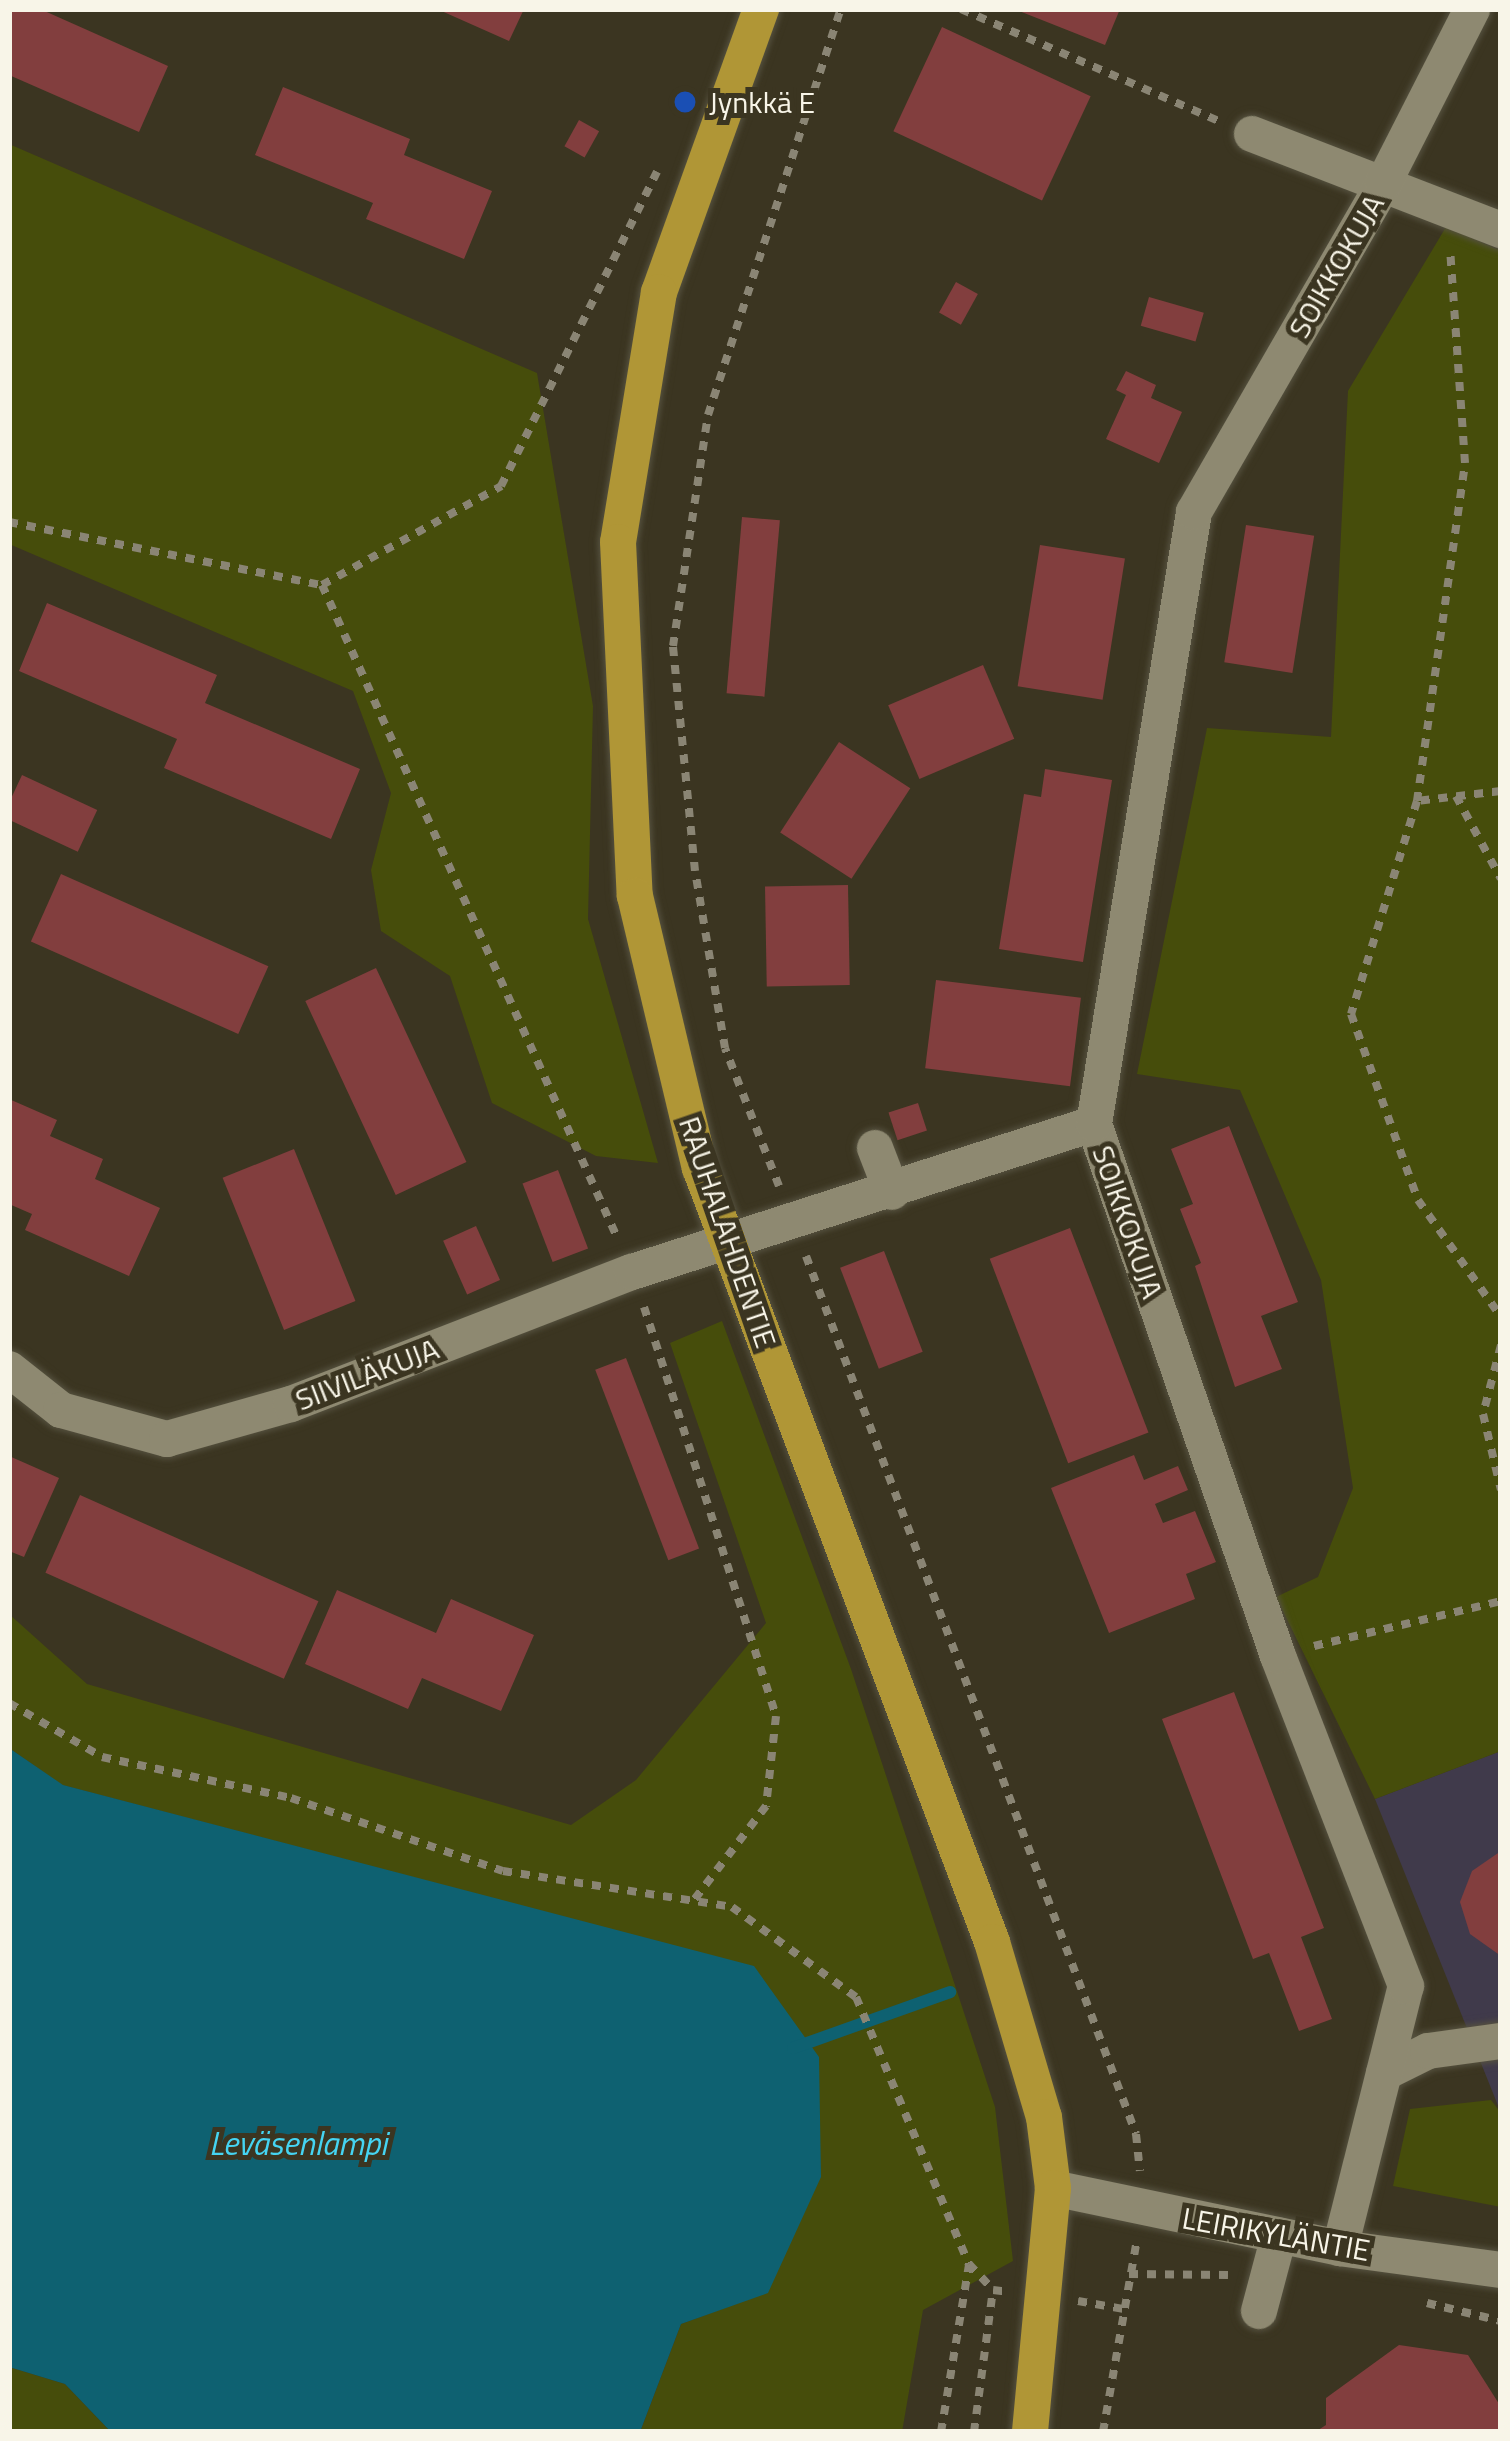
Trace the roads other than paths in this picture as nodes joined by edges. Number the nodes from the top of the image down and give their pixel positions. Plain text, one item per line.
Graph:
1 (760, 9) edge
2 (1472, 9) edge
3 (1252, 134) road end
4 (1383, 184) junction
5 (1501, 230) edge
6 (1094, 1124) junction
7 (875, 1148) dead end
8 (892, 1192) junction
9 (729, 1240) junction
10 (9, 1369) edge
11 (1501, 2041) edge
12 (1384, 2073) junction
13 (1053, 2188) junction
14 (1279, 2236) junction
15 (1340, 2248) junction
16 (1501, 2270) edge
17 (1264, 2293) road end
18 (1030, 2432) edge

1 - 9 main road, RAUHALAHDENTIE
2 - 4 street, SOIKKOKUJA
3 - 4 street
4 - 5 street
4 - 6 street, SOIKKOKUJA
6 - 8 street, SIIVILÄKUJA
6 - 12 street, SOIKKOKUJA
7 - 8 street
8 - 9 street, SIIVILÄKUJA
9 - 10 street, SIIVILÄKUJA
9 - 13 main road, RAUHALAHDENTIE
11 - 12 street
12 - 15 street, SOIKKOKUJA
13 - 14 street, LEIRIKYLÄNTIE
13 - 18 main road, RAUHALAHDENTIE
14 - 15 street, LEIRIKYLÄNTIE
14 - 17 street
15 - 16 street, LEIRIKYLÄNTIE

